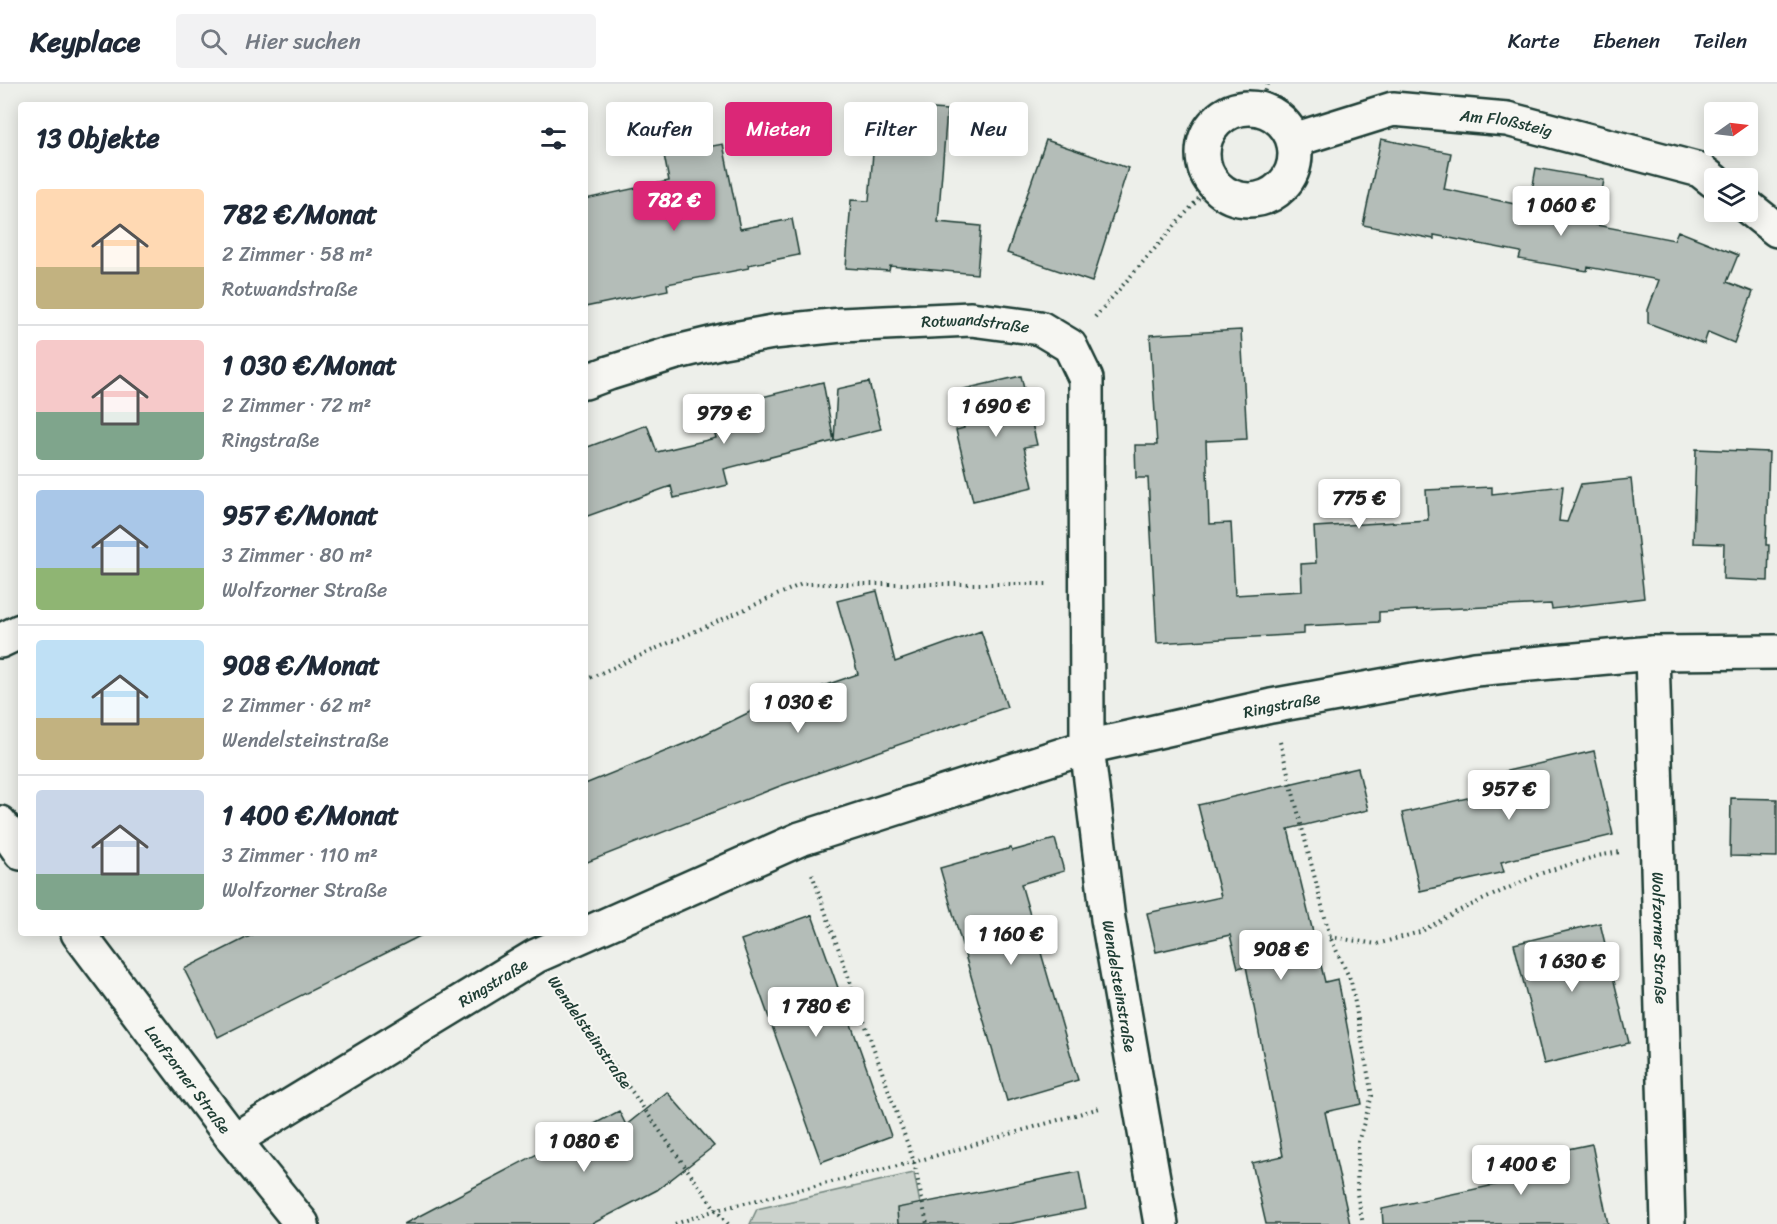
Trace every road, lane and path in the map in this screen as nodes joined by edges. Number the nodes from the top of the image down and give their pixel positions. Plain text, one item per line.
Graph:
1 (1264, 96) edge
2 (1294, 140) junction
3 (1704, 173) edge
4 (1213, 182) junction
5 (1758, 215) edge
6 (1777, 230) edge
7 (1040, 328) junction
8 (588, 381) edge
9 (1085, 584) junction
10 (18, 632) edge
11 (0, 641) edge
12 (1777, 652) edge
13 (1652, 653) junction
14 (588, 679) edge
15 (1271, 706) junction
16 (1086, 747) junction
17 (0, 823) edge
18 (800, 839) junction
19 (1659, 846) junction
20 (18, 850) edge
21 (588, 933) edge
22 (80, 936) edge
23 (581, 936) edge
24 (1330, 937) junction
25 (536, 956) junction
26 (1138, 1096) junction
27 (234, 1140) junction
28 (914, 1162) junction
29 (716, 1210) junction
30 (302, 1224) edge
31 (675, 1224) edge
32 (728, 1224) edge
33 (927, 1224) edge
34 (1161, 1224) edge
35 (1364, 1224) edge
36 (1668, 1224) edge

1 - 2 street
1 - 4 street
2 - 3 street, Am Floßsteig
2 - 4 street
4 - 7 path
5 - 6 street
7 - 8 street, Rotwandstraße
7 - 9 street, Rotwandstraße
9 - 14 path
9 - 16 street, Rotwandstraße
10 - 11 street
12 - 13 street, Ringstraße
13 - 15 street, Ringstraße
13 - 19 street, Wolfzorner Straße
15 - 16 street, Ringstraße
15 - 24 path
16 - 18 street, Ringstraße
16 - 26 street, Wendelsteinstraße
17 - 20 street
18 - 21 street, Ringstraße
18 - 28 path
19 - 24 path
19 - 36 street, Wolfzorner Straße
22 - 27 street, Laufzorner Straße
23 - 25 street, Ringstraße
24 - 35 path
25 - 27 street, Ringstraße
25 - 29 path, Wendelsteinstraße
26 - 28 path
26 - 34 street, Wendelsteinstraße
27 - 30 street, Laufzorner Straße
28 - 29 path
28 - 33 path
29 - 31 path
29 - 32 path, Wendelsteinstraße

